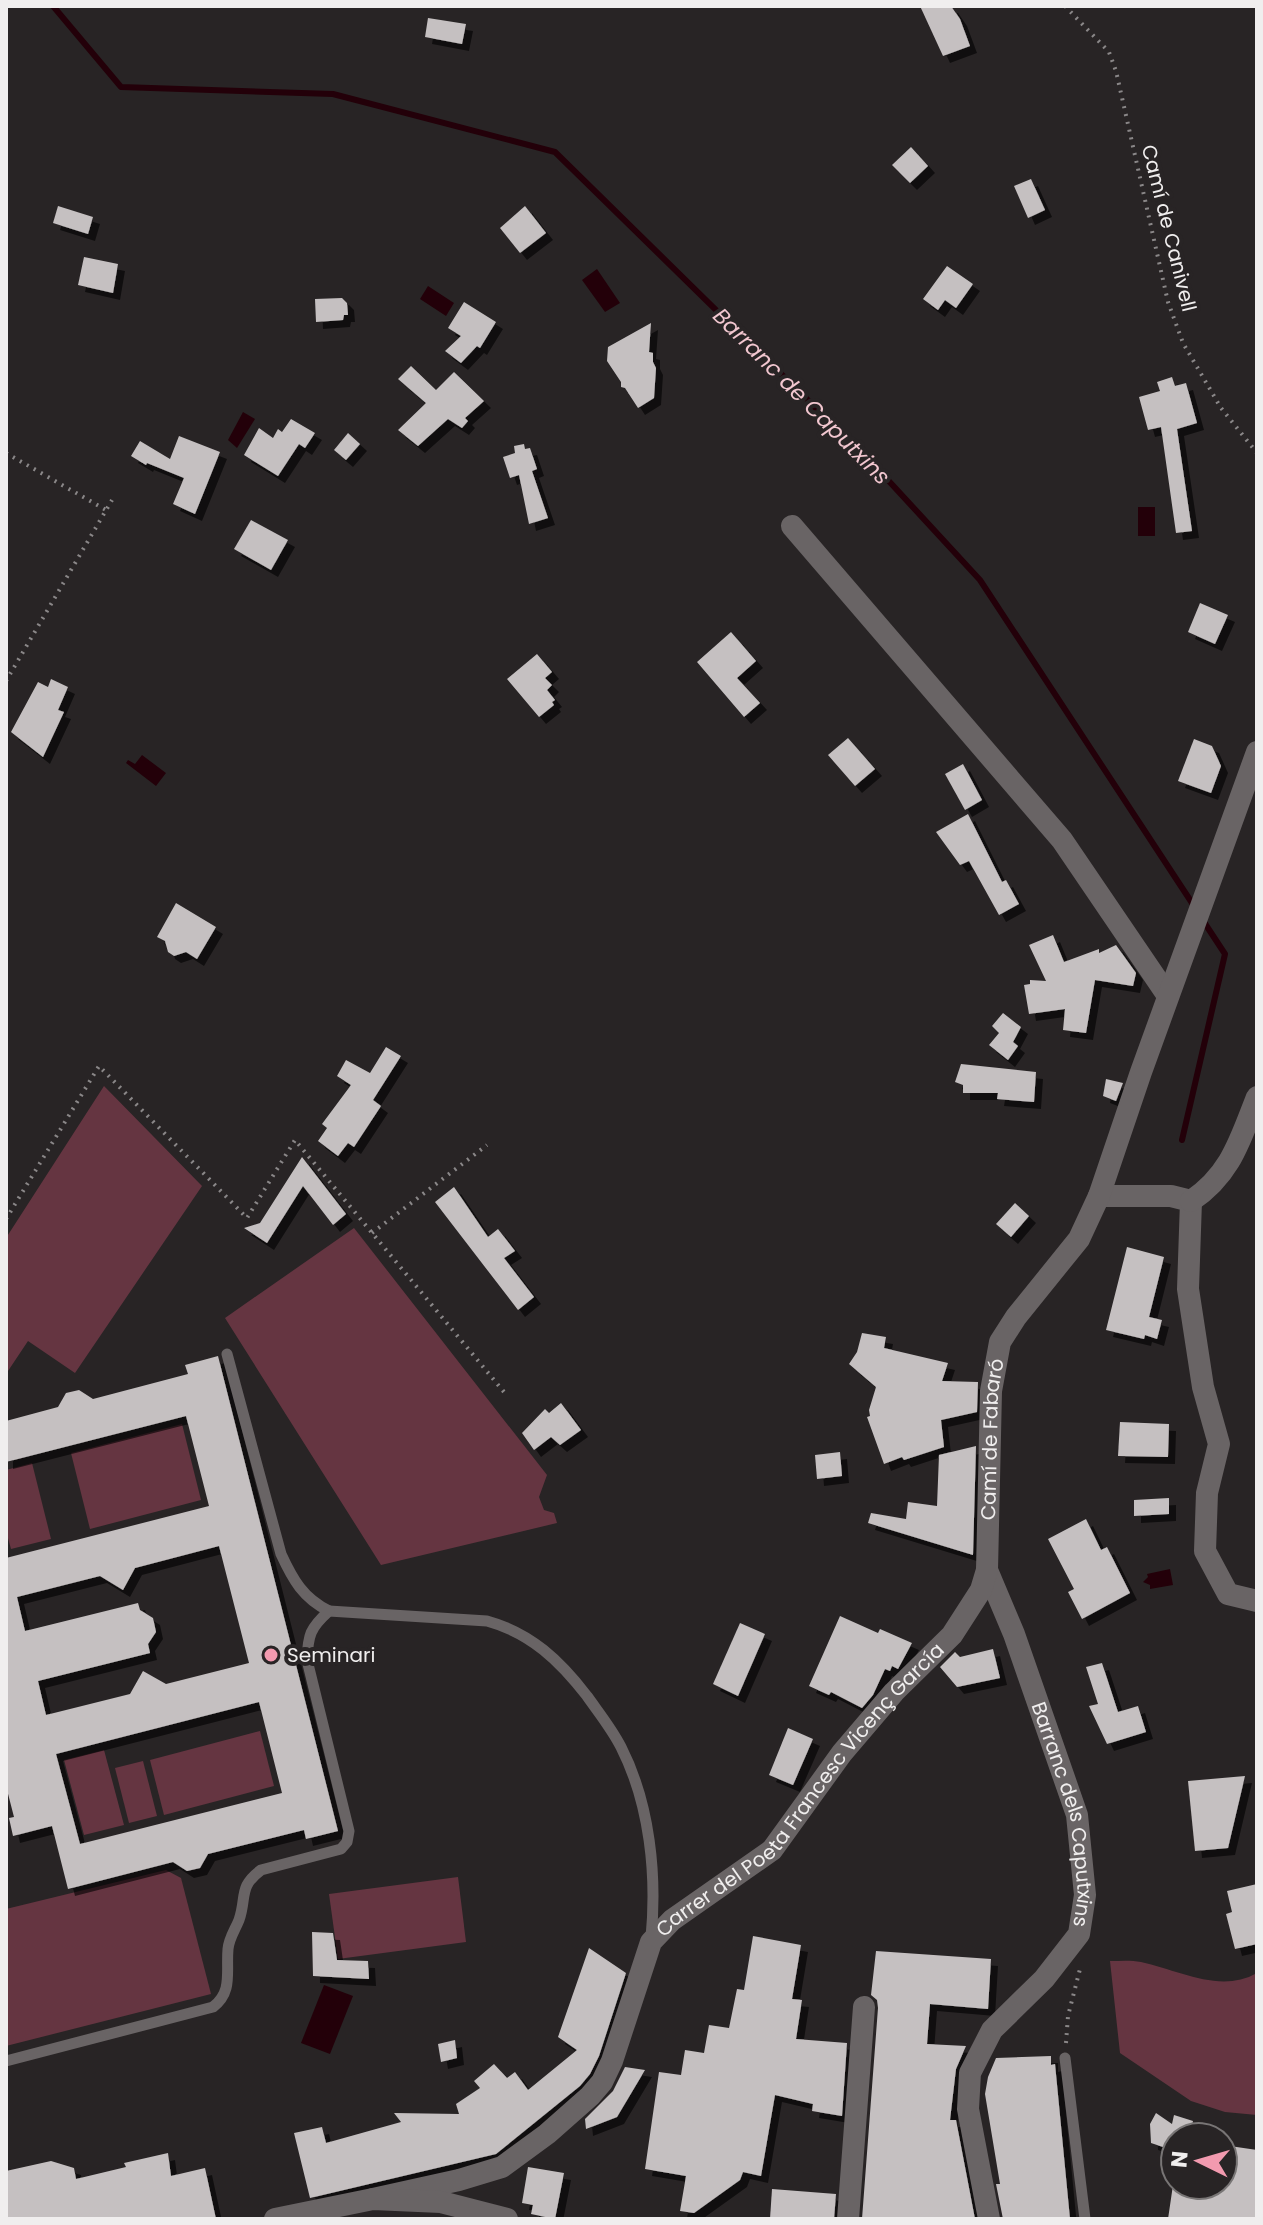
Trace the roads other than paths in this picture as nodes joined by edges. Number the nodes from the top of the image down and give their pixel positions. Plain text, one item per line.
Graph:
1 (792, 526) dead end
2 (1257, 752) edge
3 (1168, 996) junction
4 (1257, 1097) edge
5 (1099, 1196) junction
6 (1191, 1201) junction
7 (227, 1354) dead end
8 (987, 1570) junction
9 (1257, 1601) edge
10 (329, 1611) junction
11 (651, 1942) junction
12 (864, 2007) dead end
13 (1065, 2058) road end
14 (6, 2061) edge
15 (422, 2200) junction
16 (275, 2219) edge
17 (320, 2219) edge
18 (507, 2219) edge
19 (848, 2219) edge
20 (989, 2219) edge
21 (1085, 2219) edge

1 - 3 street
2 - 3 street, Camí de Fabaró
3 - 5 street, Camí de Fabaró
4 - 6 street
5 - 6 street
5 - 8 street, Camí de Fabaró
6 - 9 street
7 - 10 lane
8 - 11 street, Carrer del Poeta Francesc Vicenç García
8 - 20 street, Barranc dels Caputxins
10 - 11 lane
10 - 14 lane
11 - 15 street, Carrer del Poeta Francesc Vicenç García
12 - 19 street
13 - 21 lane
15 - 16 street
15 - 17 street
15 - 18 street

